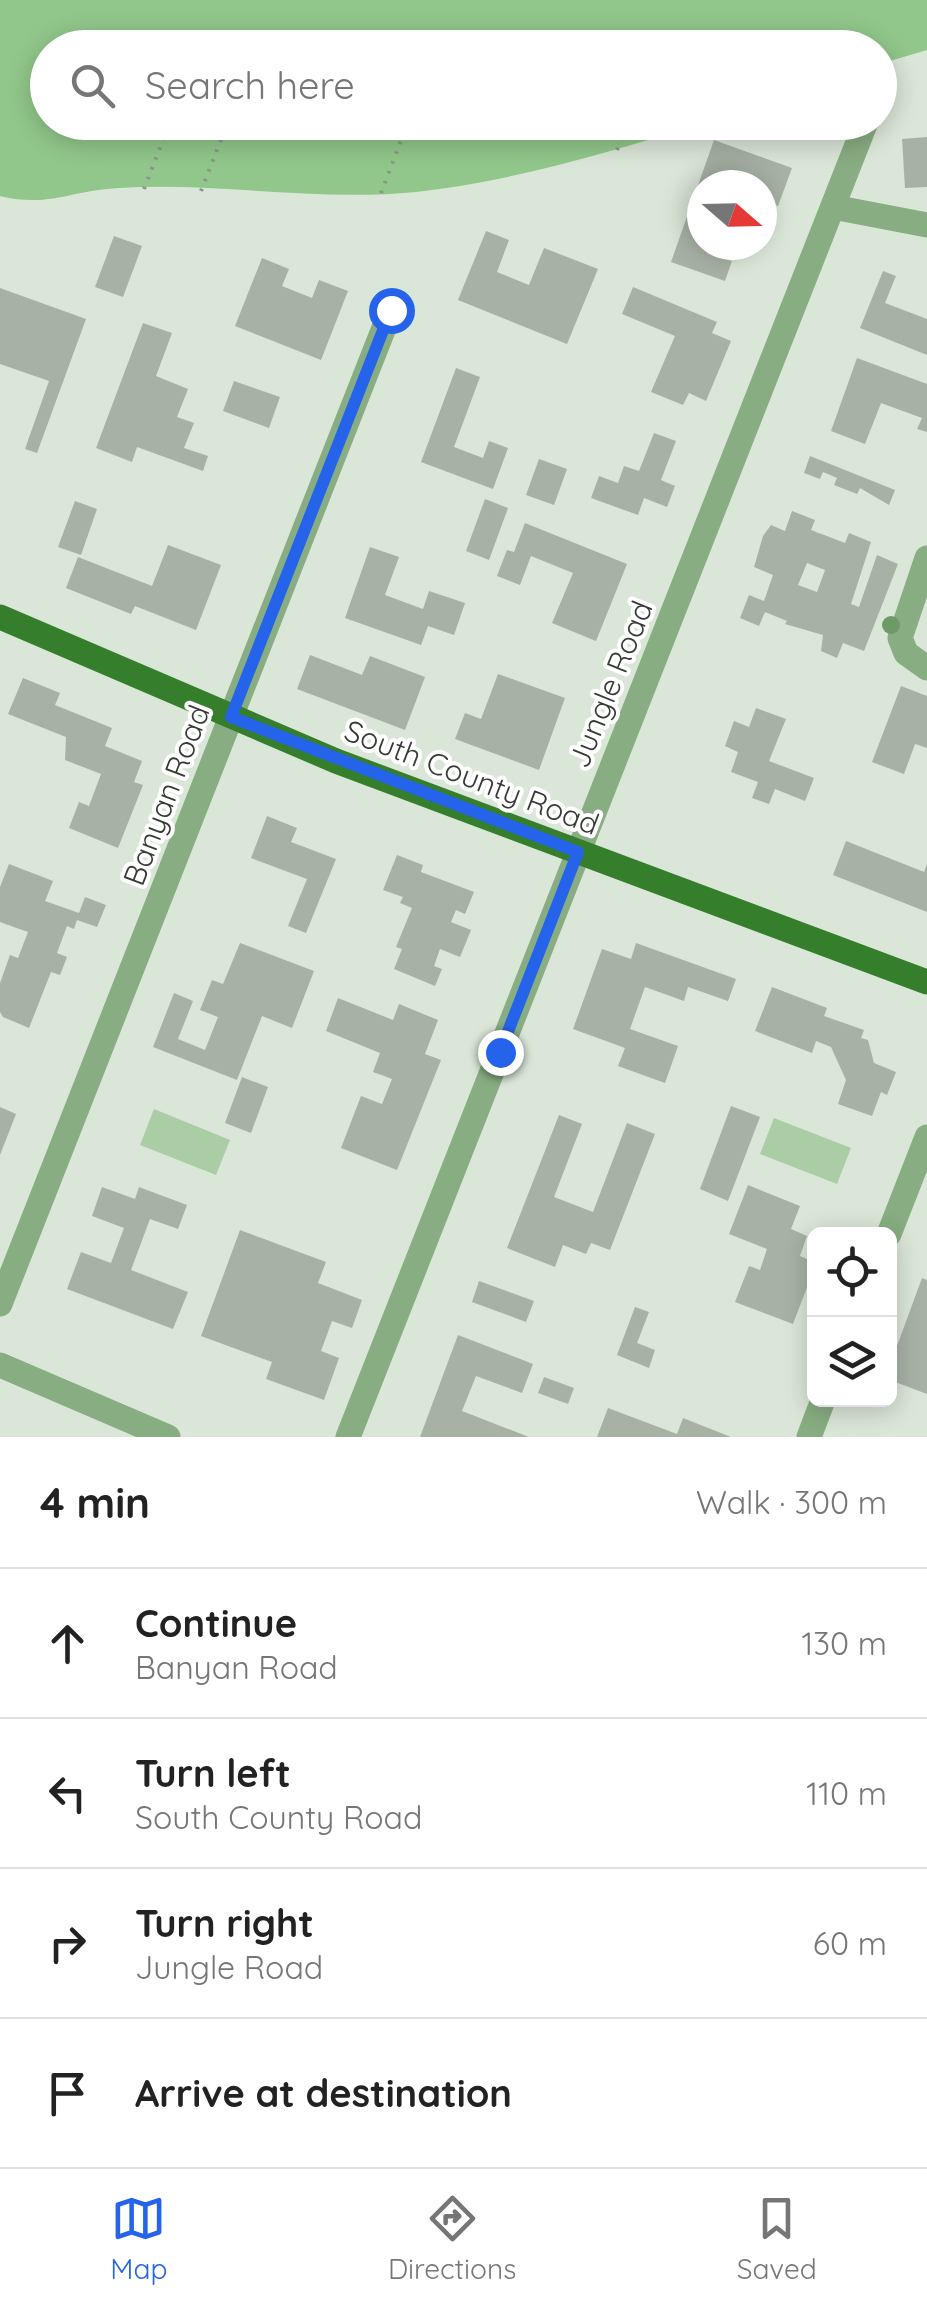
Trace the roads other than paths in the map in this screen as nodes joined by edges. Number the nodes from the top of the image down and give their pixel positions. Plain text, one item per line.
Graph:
1 (859, 140) edge
2 (833, 208) junction
3 (927, 225) edge
4 (391, 310) dead end
5 (927, 558) edge
6 (0, 618) edge
7 (927, 668) edge
8 (231, 717) junction
9 (578, 852) junction
10 (927, 982) edge
11 (927, 1137) edge
12 (891, 1227) edge
13 (0, 1304) edge
14 (0, 1365) edge
15 (821, 1407) edge
16 (168, 1437) edge
17 (348, 1437) edge
18 (809, 1437) edge

1 - 2 street, Jungle Road
2 - 3 street
2 - 9 street, Jungle Road
4 - 8 street, Banyan Road
5 - 7 street
6 - 8 main road, South County Road
8 - 9 main road, South County Road
8 - 13 street, Banyan Road
9 - 10 main road, South County Road
9 - 17 street, Jungle Road
11 - 12 street
14 - 16 street
15 - 18 street

